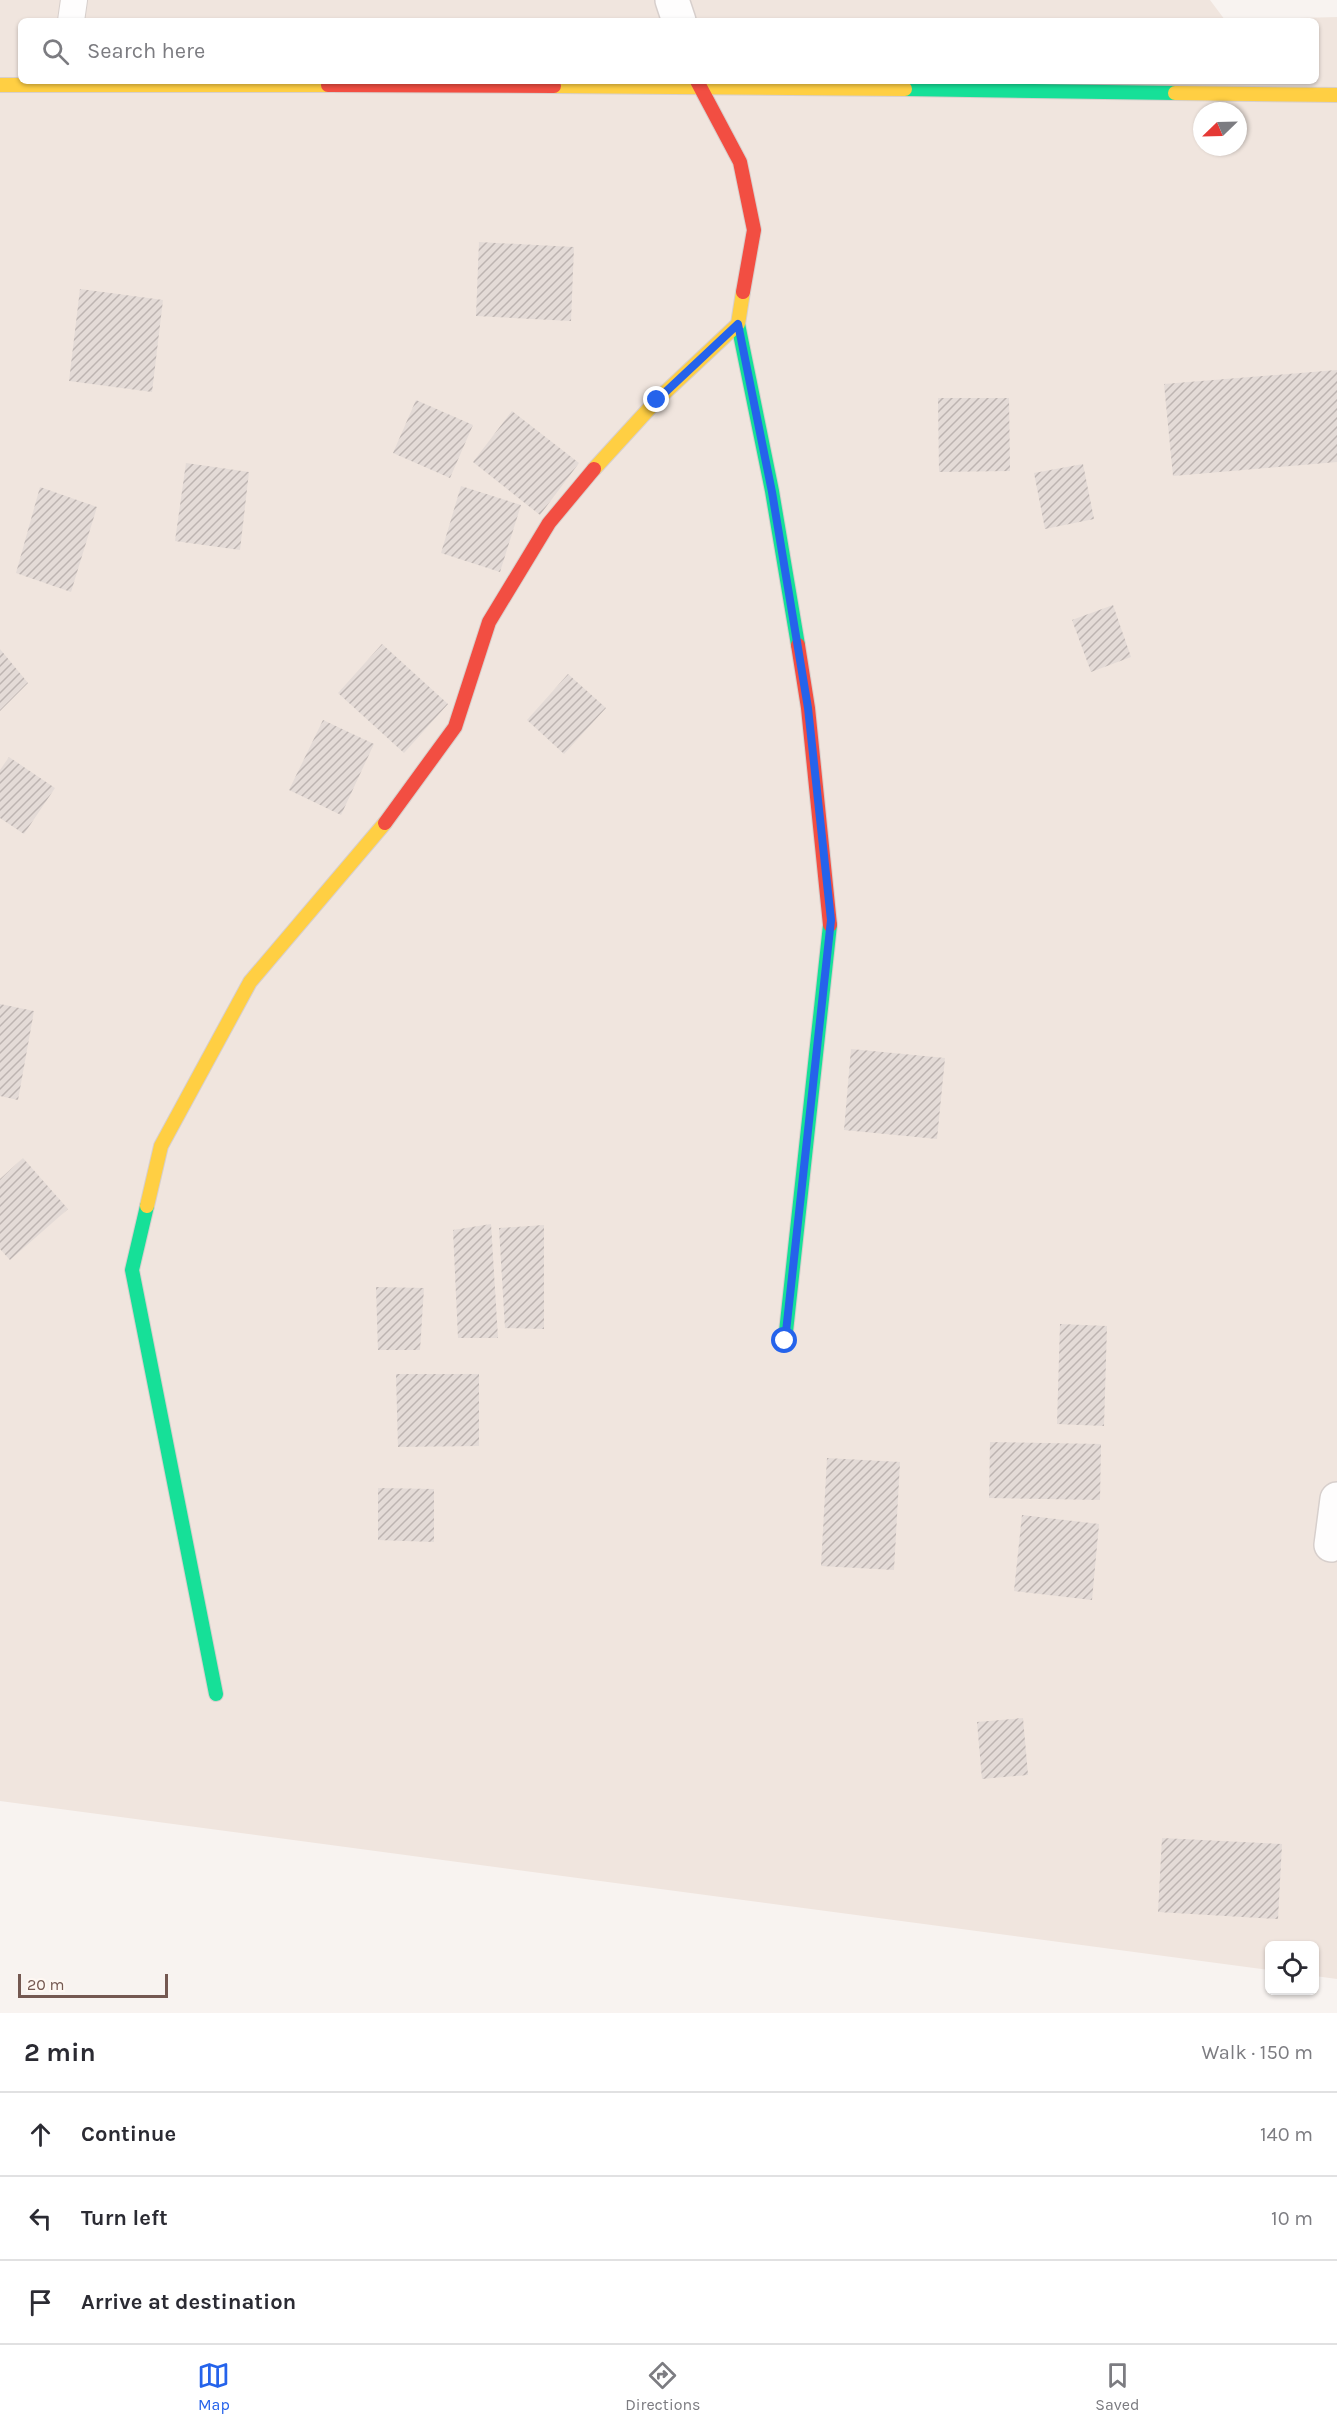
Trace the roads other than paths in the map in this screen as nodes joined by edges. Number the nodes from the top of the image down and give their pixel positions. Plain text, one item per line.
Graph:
1 (74, 0) edge
2 (672, 0) edge
3 (71, 18) edge
4 (678, 18) edge
5 (22, 84) edge
6 (698, 84) edge
7 (0, 85) edge
8 (1337, 95) edge
9 (738, 324) junction
10 (785, 1341) dead end
11 (1337, 1499) edge
12 (1331, 1545) dead end
13 (216, 1694) dead end

1 - 3 lane
2 - 4 street
5 - 7 main road
6 - 8 main road
6 - 9 main road
9 - 10 main road
9 - 13 main road
11 - 12 street

